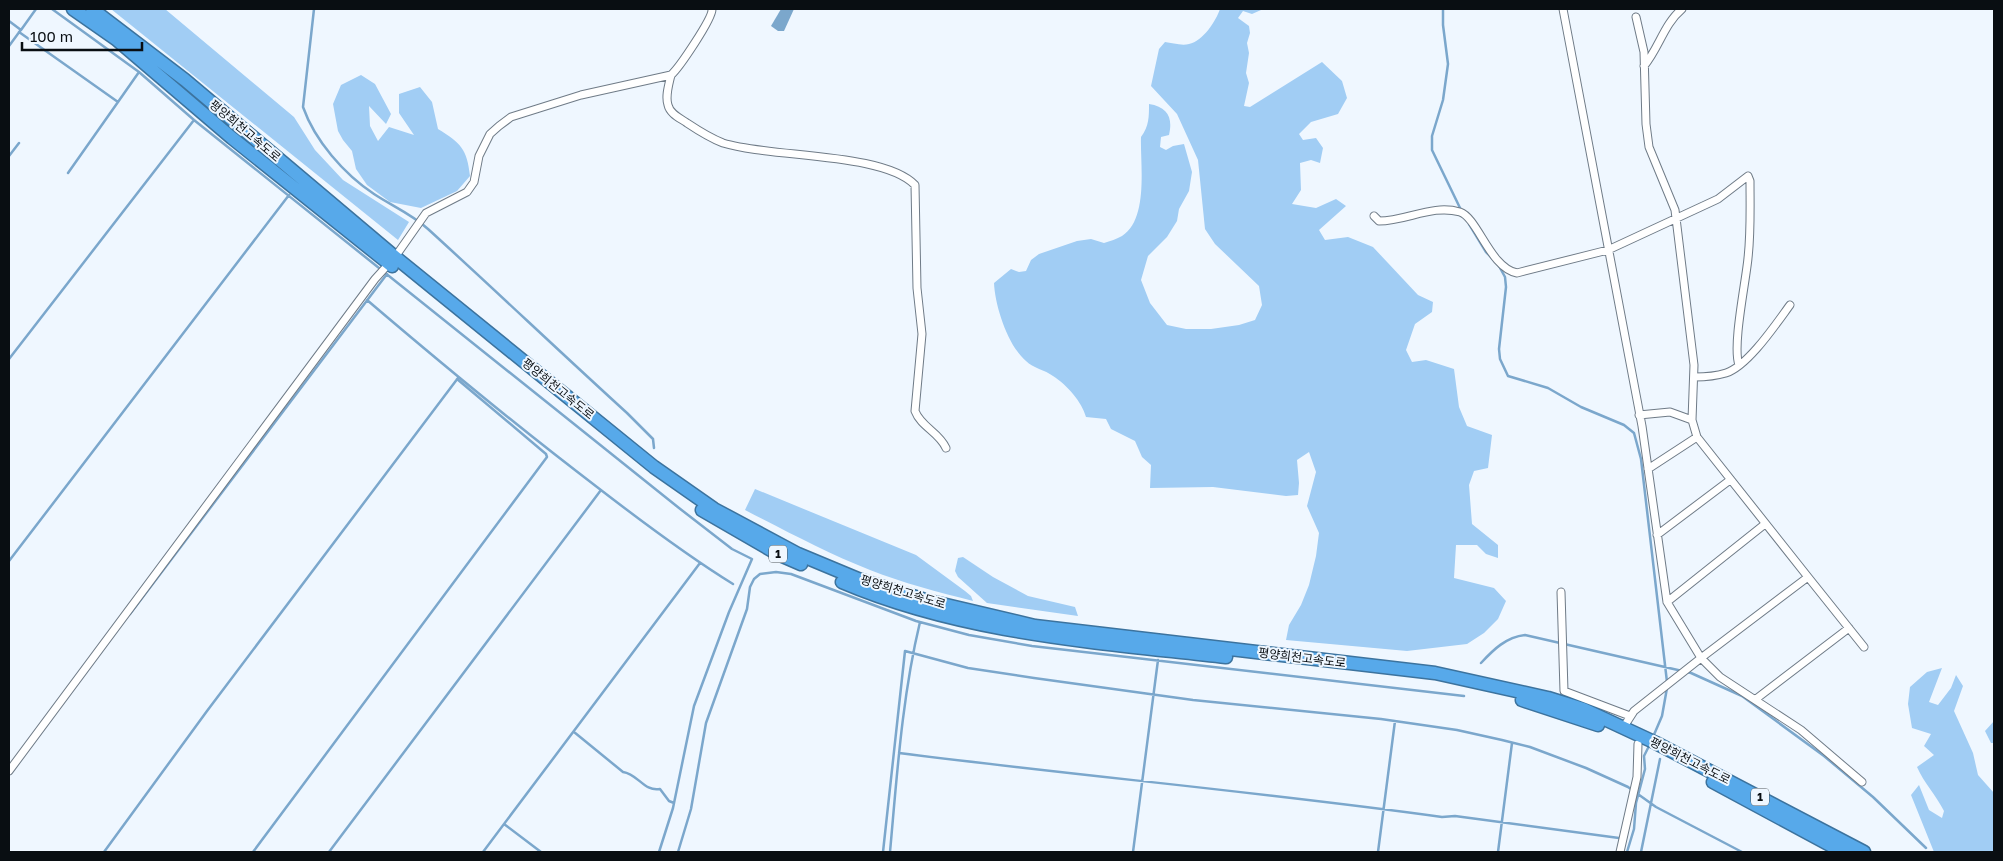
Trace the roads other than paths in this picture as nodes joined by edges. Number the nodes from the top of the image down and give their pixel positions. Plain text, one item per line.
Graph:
1 (73, 9) edge
2 (92, 9) edge
3 (1563, 9) edge
4 (1682, 9) edge
5 (714, 10) edge
6 (1636, 17) dead end
7 (1644, 66) junction
8 (671, 75) junction
9 (1374, 216) dead end
10 (1675, 220) junction
11 (1608, 250) junction
12 (392, 260) junction
13 (1790, 305) dead end
14 (1739, 365) junction
15 (1695, 377) junction
16 (1639, 415) junction
17 (1692, 420) junction
18 (1697, 437) junction
19 (946, 448) dead end
20 (1648, 470) junction
21 (1730, 480) junction
22 (1765, 524) junction
23 (1657, 535) junction
24 (1808, 577) junction
25 (1562, 592) dead end
26 (1667, 602) junction
27 (1849, 628) junction
28 (1864, 647) dead end
29 (1701, 658) junction
30 (1756, 699) junction
31 (1630, 716) junction
32 (1623, 728) junction
33 (1647, 745) junction
34 (9, 771) edge
35 (1862, 782) dead end
36 (1620, 852) edge
37 (1843, 852) edge
38 (1864, 852) edge

1 - 12 highway, 평양희천고속도로 / 1
2 - 12 highway, 평양희천고속도로 / 1
3 - 11 street
4 - 7 street
5 - 8 street
6 - 7 street
7 - 10 street
8 - 12 street
8 - 19 street
9 - 11 street
10 - 11 street
10 - 14 street
10 - 15 street
11 - 16 street
12 - 32 highway, 평양희천고속도로 / 1
12 - 33 highway, 평양희천고속도로 / 1
12 - 34 street
13 - 14 street
14 - 15 street
15 - 17 street
16 - 17 street
16 - 20 street
17 - 18 street
18 - 20 street
18 - 21 street
20 - 23 street
21 - 22 street
21 - 23 street
22 - 24 street
22 - 26 street
23 - 26 street
24 - 27 street
24 - 29 street
25 - 31 street
26 - 29 street
27 - 28 street
27 - 30 street
29 - 30 street
29 - 31 street
30 - 35 street
31 - 32 street
32 - 33 highway, 평양희천고속도로 / 1
33 - 36 street
33 - 37 highway, 평양희천고속도로 / 1
33 - 38 highway, 평양희천고속도로 / 1

